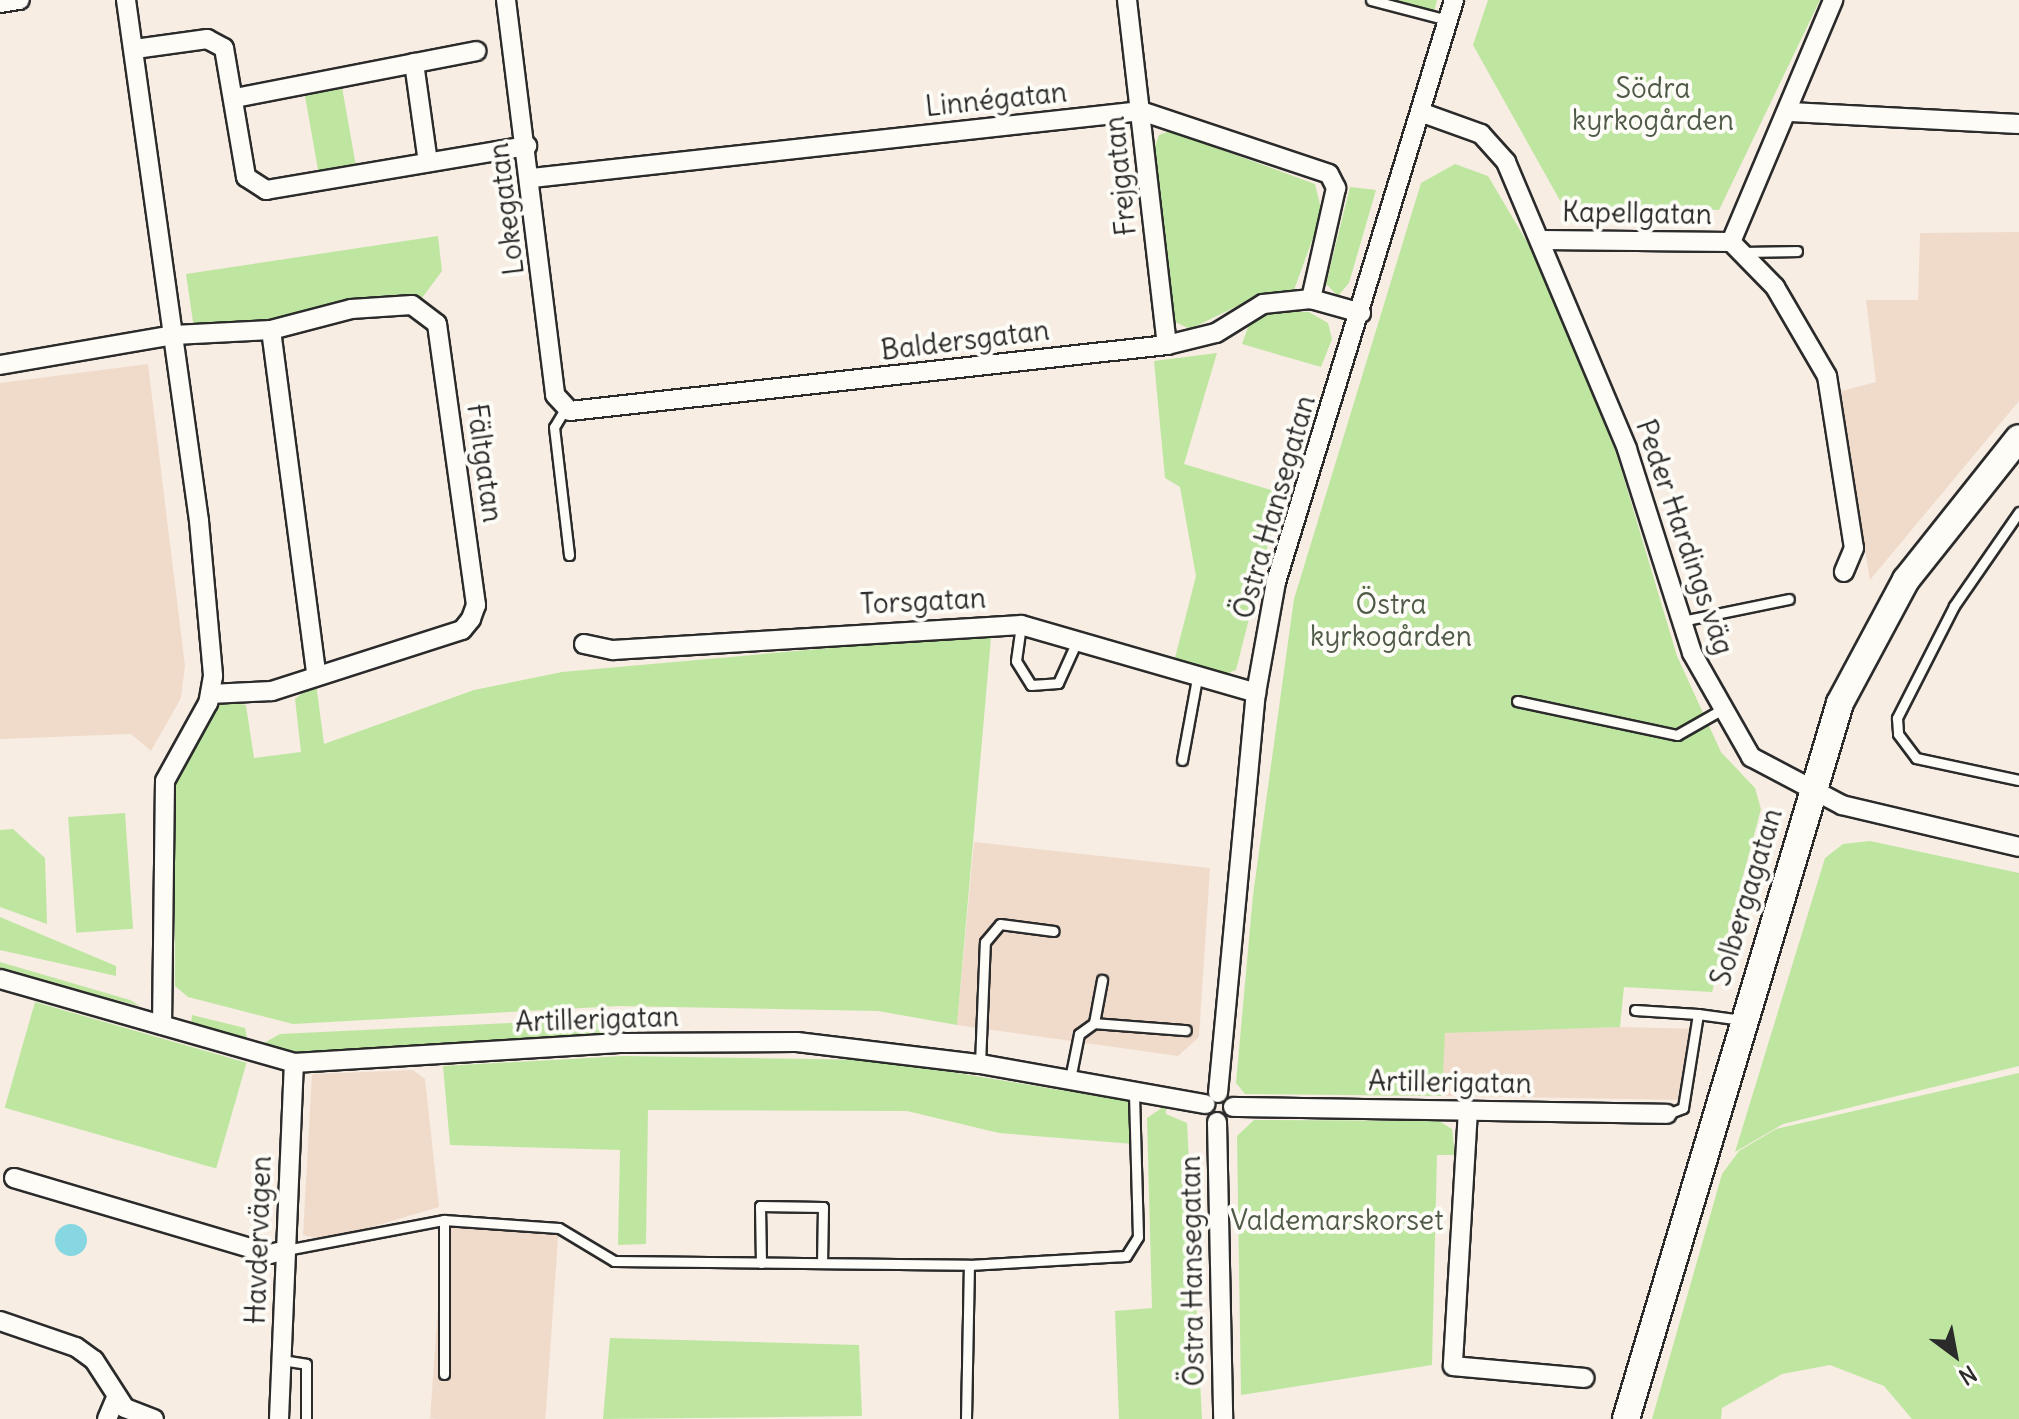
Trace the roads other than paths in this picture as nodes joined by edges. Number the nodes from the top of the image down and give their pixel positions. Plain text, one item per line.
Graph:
1 (20, 0) edge
2 (126, 0) edge
3 (506, 0) edge
4 (1127, 0) edge
5 (1371, 0) edge
6 (1454, 0) edge
7 (1833, 0) edge
8 (0, 3) edge
9 (1447, 20) junction
10 (135, 49) junction
11 (476, 51) dead end
12 (414, 63) junction
13 (235, 98) junction
14 (1141, 111) junction
15 (1420, 112) junction
16 (1790, 112) junction
17 (2019, 124) edge
18 (527, 146) junction
19 (428, 162) junction
20 (532, 178) junction
21 (1542, 240) junction
22 (1739, 247) junction
23 (1797, 251) dead end
24 (1311, 299) junction
25 (1361, 313) junction
26 (271, 330) junction
27 (174, 335) junction
28 (1167, 345) junction
29 (0, 365) edge
30 (565, 409) junction
31 (2019, 438) edge
32 (2019, 512) edge
33 (569, 555) dead end
34 (1844, 572) dead end
35 (1789, 599) dead end
36 (1682, 621) junction
37 (1021, 625) junction
38 (1078, 638) junction
39 (584, 644) dead end
40 (316, 671) junction
41 (1197, 678) junction
42 (1256, 693) junction
43 (210, 694) junction
44 (1517, 701) dead end
45 (1719, 711) junction
46 (1182, 760) dead end
47 (2019, 780) edge
48 (1812, 790) junction
49 (2019, 847) edge
50 (1054, 931) dead end
51 (0, 979) edge
52 (1102, 980) dead end
53 (1635, 1010) dead end
54 (1698, 1014) junction
55 (1742, 1020) junction
56 (1094, 1023) junction
57 (162, 1025) junction
58 (1186, 1030) dead end
59 (294, 1063) junction
60 (980, 1064) junction
61 (1070, 1079) junction
62 (1134, 1091) junction
63 (1211, 1098) junction
64 (1233, 1107) junction
65 (1468, 1110) junction
66 (1667, 1114) joint
67 (1217, 1122) junction
68 (14, 1178) dead end
69 (444, 1220) junction
70 (286, 1250) junction
71 (761, 1263) junction
72 (822, 1263) junction
73 (969, 1265) junction
74 (0, 1321) edge
75 (282, 1360) junction
76 (444, 1374) dead end
77 (1584, 1378) dead end
78 (116, 1398) junction
79 (107, 1419) edge
80 (154, 1419) edge
81 (279, 1419) edge
82 (306, 1419) edge
83 (966, 1419) edge
84 (1223, 1419) edge
85 (1626, 1419) edge

1 - 8 street
2 - 10 street
3 - 18 street, Lokegatan
4 - 14 street, Frejgatan
5 - 9 lane
6 - 9 street, Östra Hansegatan
7 - 16 street
9 - 15 street, Östra Hansegatan
10 - 13 street
10 - 27 street
11 - 12 street
12 - 13 street
12 - 19 street
13 - 19 street
14 - 20 street, Linnégatan
14 - 24 street, Linnégatan
14 - 28 street, Frejgatan
15 - 21 street, Peder Hardings väg
15 - 25 street, Östra Hansegatan
16 - 17 street
16 - 22 street
18 - 19 street
18 - 20 street, Lokegatan
20 - 30 street, Lokegatan
21 - 22 street, Kapellgatan
21 - 36 street, Peder Hardings väg
22 - 23 lane
22 - 34 street
24 - 25 street, Baldersgatan
24 - 28 street, Baldersgatan
25 - 42 street, Östra Hansegatan
26 - 27 street, Fältgatan
26 - 40 street
26 - 40 street, Fältgatan
27 - 29 street, Fältgatan
27 - 43 street
28 - 30 street, Baldersgatan
30 - 33 lane
31 - 48 main road, Solbergagatan
32 - 47 lane
35 - 36 lane
36 - 45 street, Peder Hardings väg
37 - 38 street, Torsgatan
37 - 38 lane
37 - 39 street, Torsgatan
38 - 41 street, Torsgatan
40 - 43 street, Fältgatan
41 - 42 street, Torsgatan
41 - 46 lane
42 - 63 street, Östra Hansegatan
43 - 57 street
44 - 45 lane
45 - 48 street, Peder Hardings väg
48 - 49 street, Peder Hardings väg
48 - 55 main road, Solbergagatan
50 - 60 lane
51 - 57 street, Artillerigatan
52 - 56 lane
53 - 54 lane
54 - 55 lane
54 - 66 lane
55 - 85 main road, Solbergagatan
56 - 58 lane
56 - 61 lane
57 - 59 street, Artillerigatan
59 - 60 street, Artillerigatan
59 - 70 street, Havdervägen
60 - 61 street, Artillerigatan
61 - 62 street, Artillerigatan
62 - 63 street, Artillerigatan
62 - 73 lane
63 - 64 street
63 - 67 street
64 - 65 street, Artillerigatan
64 - 67 street
65 - 66 street, Artillerigatan
65 - 77 street
67 - 84 street, Östra Hansegatan
68 - 70 street
69 - 70 lane
69 - 71 lane
69 - 76 lane
70 - 75 street, Havdervägen
71 - 72 lane
71 - 72 lane
72 - 73 lane
73 - 83 lane
74 - 78 street
75 - 81 street, Havdervägen
75 - 82 lane
78 - 79 street
78 - 80 street

